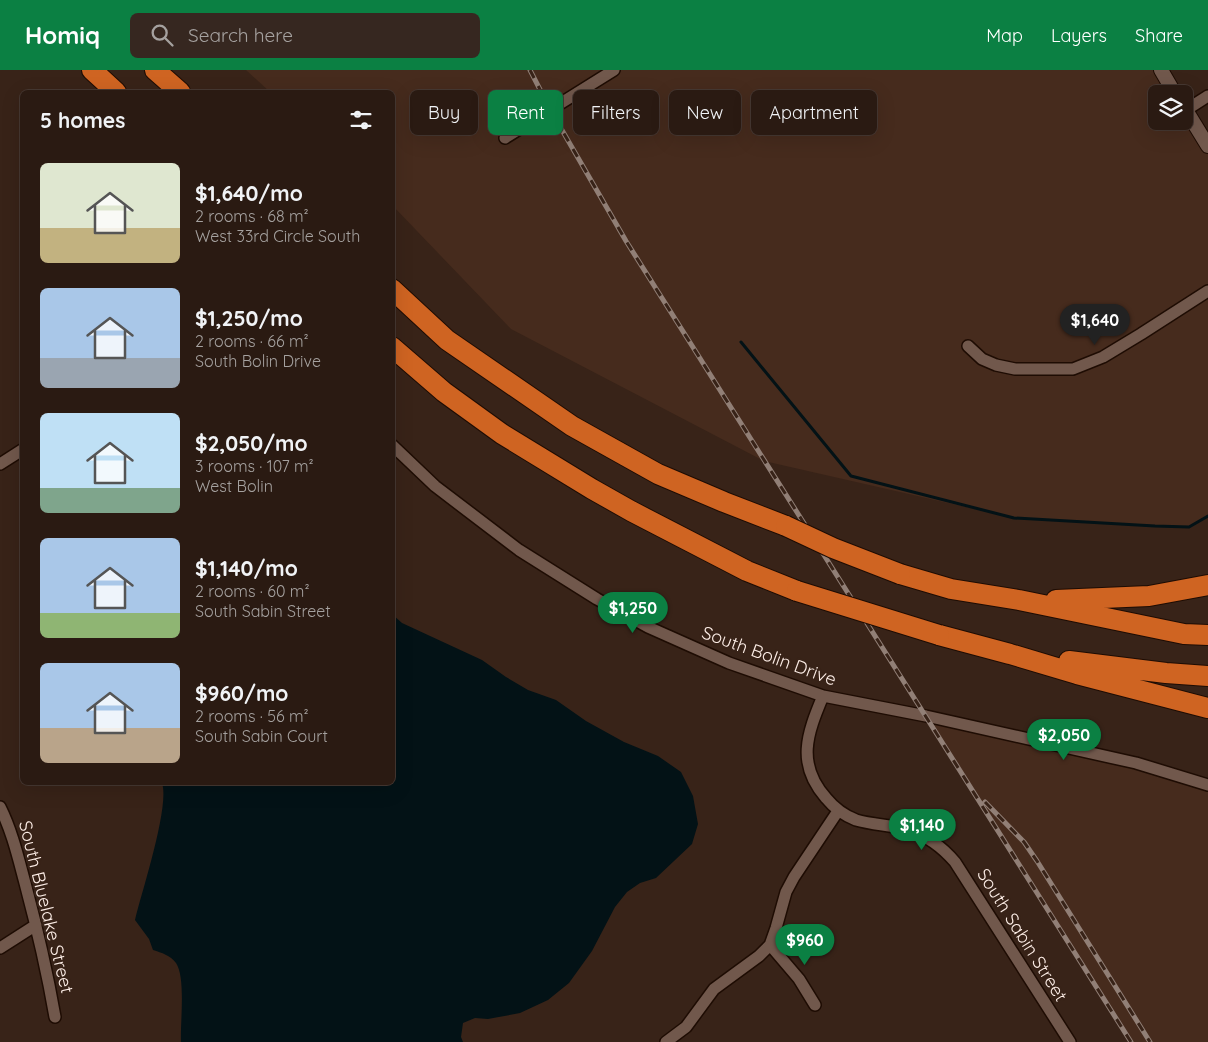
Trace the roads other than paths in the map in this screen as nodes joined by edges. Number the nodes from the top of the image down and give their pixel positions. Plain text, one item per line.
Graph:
1 (92, 70) edge
2 (155, 70) edge
3 (614, 70) edge
4 (1160, 70) edge
5 (1169, 85) edge
6 (114, 90) edge
7 (178, 90) edge
8 (1208, 96) edge
9 (1193, 104) edge
10 (1193, 122) edge
11 (506, 138) dead end
12 (1208, 146) edge
13 (1208, 290) edge
14 (395, 292) edge
15 (968, 346) dead end
16 (395, 350) edge
17 (395, 449) edge
18 (20, 451) edge
19 (0, 464) edge
20 (1208, 585) edge
21 (1019, 600) junction
22 (1208, 636) edge
23 (1010, 654) junction
24 (1208, 676) edge
25 (823, 696) junction
26 (1208, 708) edge
27 (1208, 785) edge
28 (0, 807) edge
29 (838, 812) junction
30 (36, 924) junction
31 (770, 945) junction
32 (0, 948) edge
33 (815, 1005) dead end
34 (55, 1017) dead end
35 (666, 1042) edge
36 (1070, 1042) edge

1 - 6 highway
2 - 7 highway
3 - 11 street
4 - 5 street
8 - 9 street
10 - 12 street
13 - 15 street
14 - 21 highway, bridge
16 - 23 highway, bridge
17 - 25 street, South Bolin Drive
18 - 19 street
20 - 21 highway
21 - 22 highway
23 - 24 highway
23 - 26 highway
25 - 27 street, South Bolin Drive
25 - 29 street, South Sabin Street
28 - 30 street, South Bluelake Street
29 - 31 street
29 - 36 street, South Sabin Street
30 - 32 street
30 - 34 street, South Bluelake Street
31 - 33 street
31 - 35 street

